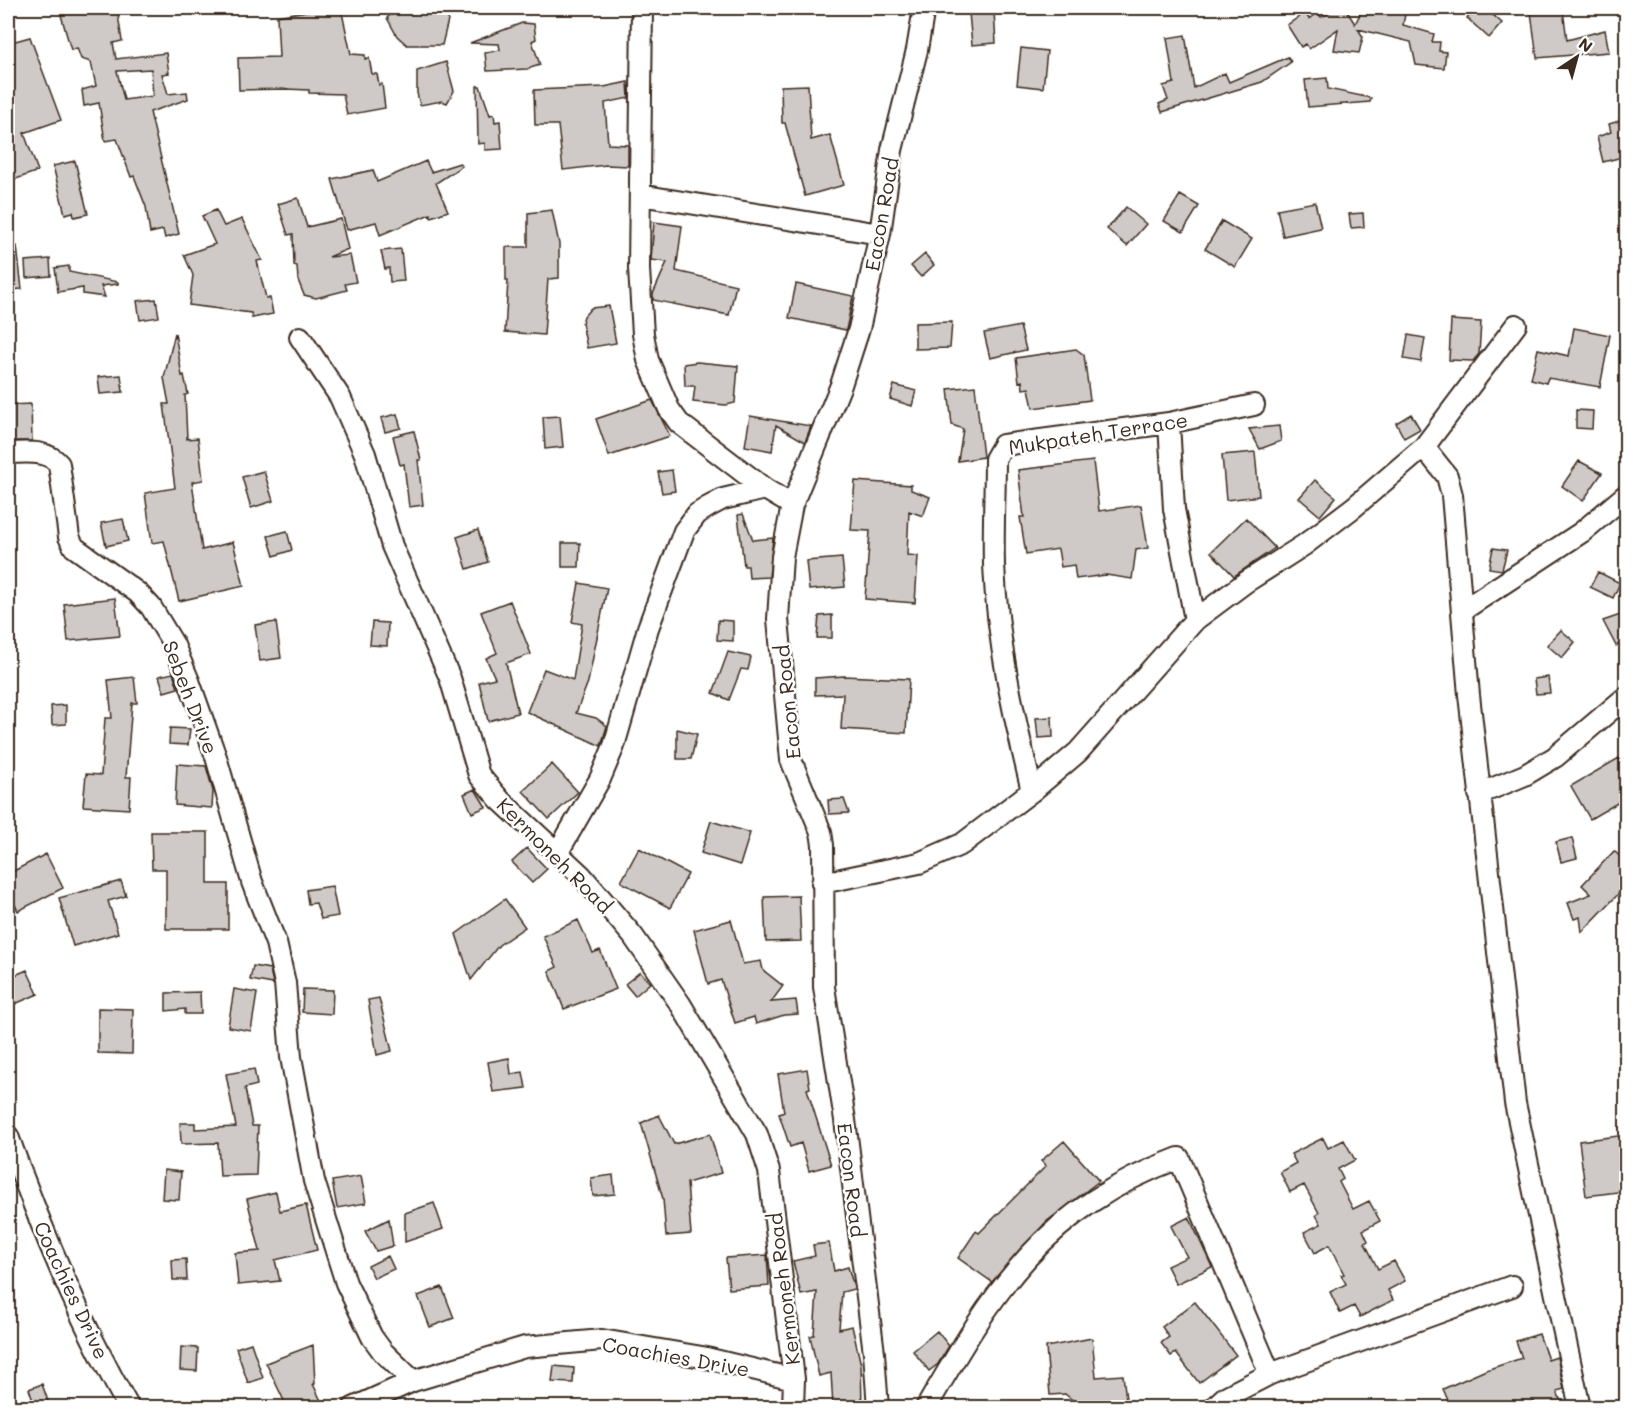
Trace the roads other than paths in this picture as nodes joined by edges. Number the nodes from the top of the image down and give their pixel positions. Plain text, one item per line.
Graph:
1 (642, 8) edge
2 (924, 8) edge
3 (640, 195) junction
4 (880, 234) junction
5 (1516, 325) dead end
6 (300, 337) dead end
7 (1254, 405) dead end
8 (1169, 423) junction
9 (1424, 447) junction
10 (8, 453) edge
11 (765, 489) junction
12 (1626, 495) edge
13 (792, 505) junction
14 (1463, 610) junction
15 (1195, 621) junction
16 (1626, 697) edge
17 (1032, 791) junction
18 (1479, 794) junction
19 (558, 852) junction
20 (822, 883) junction
21 (8, 1136) edge
22 (1512, 1286) dead end
23 (1270, 1374) junction
24 (794, 1379) junction
25 (413, 1381) junction
26 (360, 1406) edge
27 (129, 1407) edge
28 (793, 1407) edge
29 (878, 1407) edge
30 (926, 1407) edge
31 (1214, 1407) edge
32 (1580, 1407) edge

1 - 3 street
2 - 4 street, Eacon Road
3 - 4 street
3 - 11 street
4 - 13 street, Eacon Road
5 - 9 street
6 - 19 street, Kermoneh Road
7 - 8 street, Mukpateh Terrace
8 - 15 street
8 - 17 street, Mukpateh Terrace
9 - 14 street
9 - 15 street
10 - 25 street, Sebeh Drive
11 - 13 street
11 - 19 street
12 - 14 street
13 - 20 street, Eacon Road
14 - 18 street
15 - 17 street
16 - 18 street
17 - 20 street
18 - 32 street
19 - 24 street, Kermoneh Road
20 - 29 street, Eacon Road
21 - 27 street, Coachies Drive
22 - 23 street
23 - 30 street
23 - 31 street
24 - 25 street, Coachies Drive
24 - 28 street, Kermoneh Road
25 - 26 street, Coachies Drive

